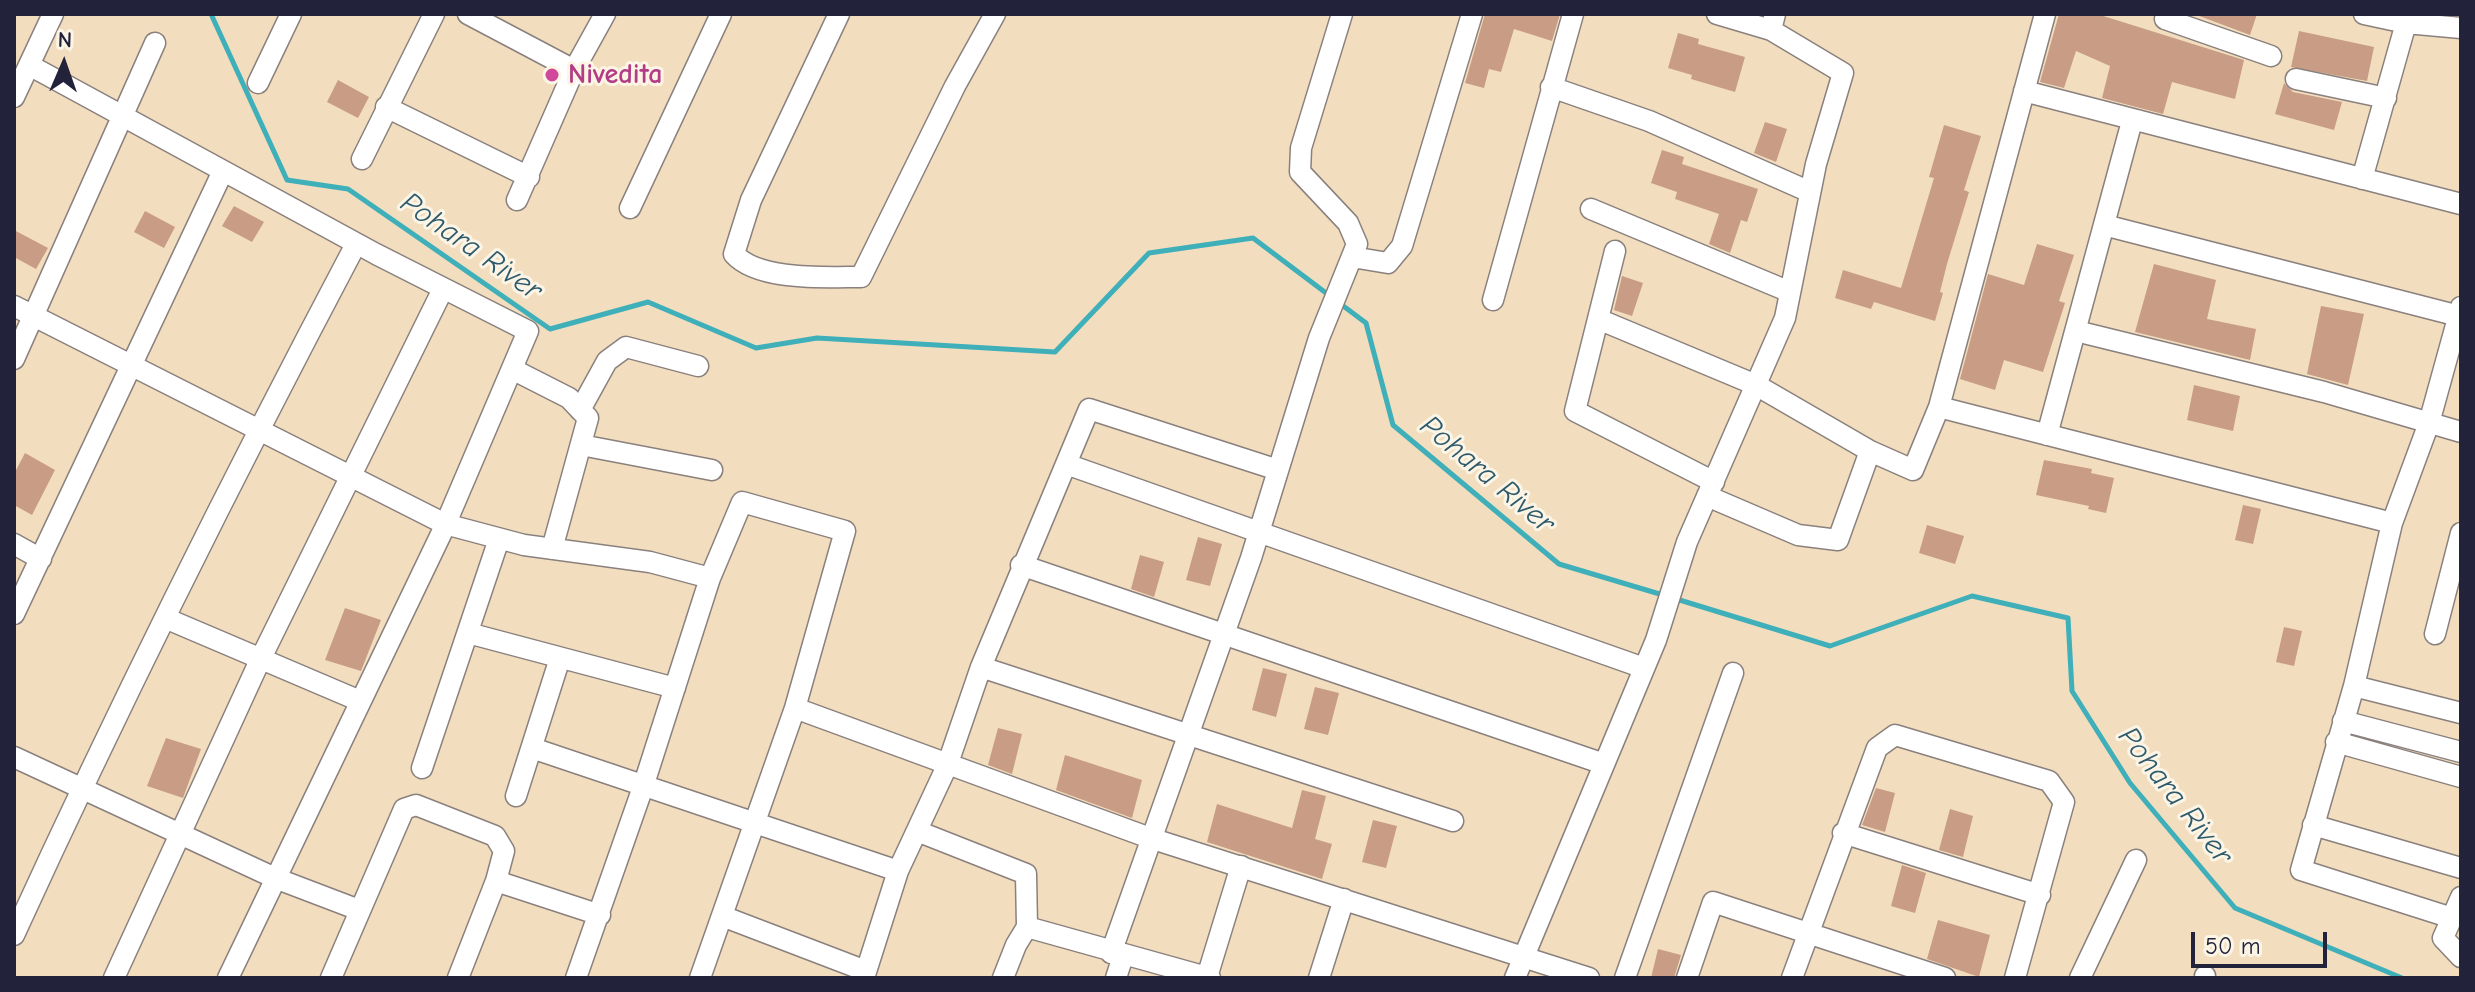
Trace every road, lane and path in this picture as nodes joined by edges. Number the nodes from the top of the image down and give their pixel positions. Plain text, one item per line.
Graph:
1 (53, 14) edge
2 (291, 14) edge
3 (434, 14) edge
4 (468, 14) edge
5 (605, 14) edge
6 (721, 14) edge
7 (839, 14) edge
8 (995, 14) edge
9 (1342, 14) edge
10 (1472, 14) edge
11 (1573, 14) edge
12 (1717, 14) edge
13 (2045, 14) edge
14 (2364, 14) edge
15 (2160, 16) edge
16 (1773, 22) edge
17 (2406, 23) junction
18 (2461, 28) edge
19 (155, 43) dead end
20 (2271, 56) dead end
21 (29, 65) junction
22 (574, 70) junction
23 (2296, 79) dead end
24 (258, 83) dead end
25 (1551, 87) junction
26 (2024, 91) junction
27 (14, 97) edge
28 (2386, 98) junction
29 (386, 107) junction
30 (122, 116) junction
31 (2132, 121) junction
32 (362, 159) dead end
33 (223, 171) junction
34 (529, 177) junction
35 (2362, 179) junction
36 (1810, 192) junction
37 (517, 200) dead end
38 (2461, 204) edge
39 (630, 208) dead end
40 (1591, 209) dead end
41 (2104, 225) junction
42 (356, 244) junction
43 (1615, 251) dead end
44 (1349, 264) junction
45 (443, 289) junction
46 (1790, 292) junction
47 (1493, 300) dead end
48 (14, 306) edge
49 (2460, 311) edge
50 (34, 316) junction
51 (1598, 319) junction
52 (2076, 331) junction
53 (14, 359) edge
54 (132, 366) junction
55 (698, 366) dead end
56 (512, 369) junction
57 (1756, 385) junction
58 (1939, 407) junction
59 (580, 410) junction
60 (2429, 423) junction
61 (257, 430) junction
62 (2461, 432) edge
63 (2047, 435) junction
64 (581, 445) junction
65 (1870, 451) junction
66 (1066, 464) junction
67 (712, 470) dead end
68 (1278, 470) junction
69 (351, 477) junction
70 (1711, 489) junction
71 (2392, 523) junction
72 (445, 524) junction
73 (2461, 533) edge
74 (1258, 534) junction
75 (499, 539) junction
76 (14, 544) edge
77 (552, 549) junction
78 (41, 559) junction
79 (1021, 565) junction
80 (710, 578) junction
81 (14, 614) edge
82 (165, 618) junction
83 (1224, 632) junction
84 (468, 633) junction
85 (2435, 634) dead end
86 (261, 658) junction
87 (560, 658) junction
88 (981, 667) junction
89 (1644, 668) junction
90 (1733, 673) dead end
91 (2354, 686) junction
92 (675, 688) junction
93 (360, 701) junction
94 (795, 708) junction
95 (2461, 713) edge
96 (2343, 721) junction
97 (1187, 736) junction
98 (2336, 742) junction
99 (532, 748) junction
100 (2461, 752) edge
101 (14, 757) edge
102 (1604, 764) junction
103 (947, 766) junction
104 (422, 768) dead end
105 (2461, 777) edge
106 (643, 787) junction
107 (81, 788) junction
108 (516, 796) dead end
109 (1453, 821) dead end
110 (755, 824) junction
111 (2313, 825) junction
112 (917, 831) junction
113 (1843, 833) junction
114 (181, 834) junction
115 (1150, 838) junction
116 (2136, 860) dead end
117 (1241, 866) junction
118 (2461, 868) edge
119 (898, 871) junction
120 (275, 878) junction
121 (496, 881) junction
122 (2040, 895) junction
123 (2461, 897) edge
124 (1344, 899) junction
125 (359, 910) junction
126 (600, 915) junction
127 (722, 916) junction
128 (2452, 918) junction
129 (1027, 927) junction
130 (1806, 932) junction
131 (14, 935) edge
132 (1117, 954) junction
133 (1524, 955) junction
134 (2461, 957) edge
135 (1907, 972) edge
136 (865, 975) edge
137 (114, 978) edge
138 (228, 978) edge
139 (331, 978) edge
140 (458, 978) edge
141 (576, 978) edge
142 (700, 978) edge
143 (1003, 978) edge
144 (1116, 978) edge
145 (1208, 978) edge
146 (1319, 978) edge
147 (1515, 978) edge
148 (1589, 978) edge
149 (1625, 978) edge
150 (1687, 978) edge
151 (1792, 978) edge
152 (1945, 978) edge
153 (2015, 978) edge
154 (2080, 978) edge

1 - 21 street
2 - 24 street
3 - 29 street
4 - 22 street
5 - 22 street
6 - 39 street
7 - 8 street
9 - 44 street
10 - 44 street
11 - 25 street
12 - 16 street
13 - 26 street
14 - 17 street
15 - 20 street
16 - 36 street
17 - 18 street
17 - 28 street
19 - 30 street
21 - 27 street
21 - 30 street
22 - 34 street
23 - 28 street
25 - 36 street
25 - 47 street
26 - 31 street
26 - 58 street
28 - 35 street
29 - 32 street
29 - 34 street
30 - 33 street
30 - 50 street
31 - 35 street
31 - 41 street
33 - 42 street
33 - 54 street
34 - 37 street
35 - 38 street
36 - 46 street
40 - 46 street
41 - 49 street
41 - 52 street
42 - 45 street
42 - 61 street
43 - 51 street
44 - 68 street
45 - 56 street
45 - 69 street
46 - 57 street
48 - 50 street
49 - 60 street
50 - 53 street
50 - 54 street
51 - 57 street
51 - 70 street
52 - 60 street
52 - 63 street
54 - 61 street
54 - 78 street
55 - 59 street
56 - 59 street
56 - 72 street
57 - 65 street
57 - 70 street
58 - 63 street
58 - 65 street
59 - 64 street
60 - 62 street
60 - 71 street
61 - 69 street
61 - 82 street
63 - 71 street
64 - 67 street
64 - 77 street
65 - 70 street
66 - 68 street
66 - 74 street
66 - 79 street
68 - 74 street
69 - 72 street
69 - 86 street
70 - 89 street
71 - 91 street
72 - 75 street
72 - 93 street
73 - 85 street
74 - 83 street
74 - 89 street
75 - 77 street
75 - 84 street
76 - 78 street
77 - 80 street
78 - 81 street
79 - 83 street
79 - 88 street
80 - 92 street
80 - 94 street
82 - 86 street
82 - 107 street
83 - 97 street
83 - 102 street
84 - 87 street
84 - 104 street
86 - 93 street
86 - 114 street
87 - 92 street
87 - 99 street
88 - 97 street
88 - 103 street
89 - 102 street
90 - 149 street
91 - 95 street
91 - 96 street
92 - 106 street
93 - 120 street
94 - 103 street
94 - 110 street
96 - 98 street
96 - 100 street
97 - 109 street
97 - 115 street
98 - 105 street
98 - 111 street
99 - 106 street
99 - 108 street
101 - 107 street
102 - 133 street
103 - 112 street
103 - 115 street
106 - 110 street
106 - 126 street
107 - 114 street
107 - 131 street
110 - 119 street
110 - 127 street
111 - 118 street
111 - 128 street
112 - 119 street
112 - 129 street
113 - 122 street
113 - 122 street
113 - 130 street
114 - 120 street
114 - 137 street
115 - 117 street
115 - 132 street
116 - 154 street
117 - 124 street
117 - 145 street
119 - 136 street
120 - 125 street
120 - 138 street
121 - 125 street
121 - 126 street
121 - 140 street
122 - 153 street
123 - 128 street
124 - 133 street
124 - 146 street
125 - 139 street
126 - 141 street
127 - 136 street
127 - 142 street
128 - 134 street
129 - 132 street
129 - 143 street
130 - 135 street
130 - 150 street
130 - 151 street
132 - 144 street
132 - 145 street
133 - 147 street
133 - 148 street
135 - 152 street

